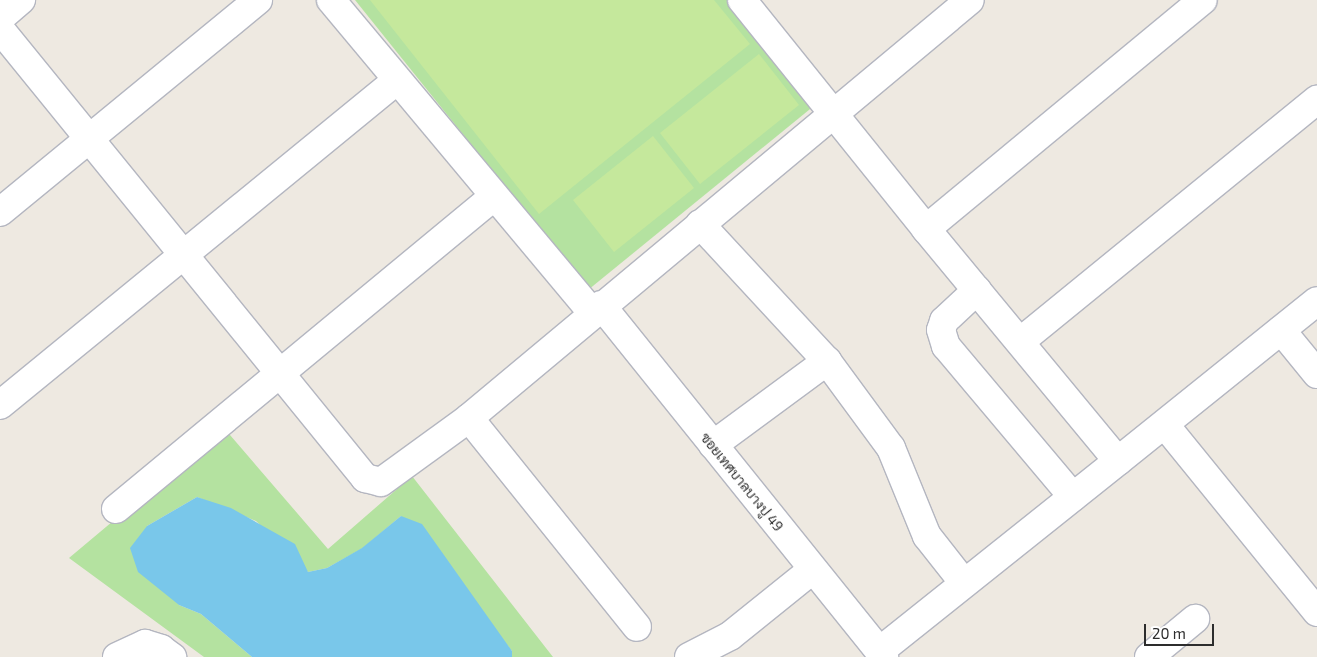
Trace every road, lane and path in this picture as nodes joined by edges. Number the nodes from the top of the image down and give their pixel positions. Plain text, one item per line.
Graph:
1 (21, 0) edge
2 (258, 0) edge
3 (331, 0) edge
4 (742, 0) edge
5 (970, 0) edge
6 (1202, 0) edge
7 (0, 18) edge
8 (0, 29) edge
9 (396, 81) junction
10 (1317, 100) edge
11 (834, 114) junction
12 (90, 140) junction
13 (492, 197) junction
14 (0, 212) edge
15 (700, 224) junction
16 (926, 230) junction
17 (185, 254) junction
18 (977, 290) junction
19 (1317, 301) edge
20 (596, 309) junction
21 (1281, 330) junction
22 (1020, 341) junction
23 (827, 361) junction
24 (282, 373) junction
25 (1317, 374) edge
26 (0, 405) edge
27 (469, 418) junction
28 (1165, 425) junction
29 (712, 445) junction
30 (1118, 461) junction
31 (1073, 497) junction
32 (116, 509) dead end
33 (812, 570) junction
34 (964, 583) junction
35 (1317, 612) edge
36 (1195, 619) dead end
37 (636, 627) dead end
38 (882, 654) edge
39 (116, 657) edge
40 (172, 657) edge
41 (689, 657) edge
42 (1149, 657) edge

1 - 7 street
2 - 12 street
3 - 9 street, ซอยเทศบาลบางปู 49
4 - 11 street
5 - 11 street
6 - 16 street
8 - 12 street
9 - 13 street, ซอยเทศบาลบางปู 49
9 - 17 street
10 - 22 street
11 - 15 street
11 - 16 street
12 - 14 street
12 - 17 street
13 - 20 street, ซอยเทศบาลบางปู 49
13 - 24 street
15 - 20 street
15 - 23 street
16 - 18 street
17 - 24 street
17 - 26 street
18 - 22 street
18 - 31 street
19 - 21 street
20 - 27 street
20 - 29 street, ซอยเทศบาลบางปู 49
21 - 25 street
21 - 28 street
22 - 30 street
23 - 29 street
23 - 34 street
24 - 27 street
24 - 32 street
27 - 37 street
28 - 30 street
28 - 35 street
29 - 33 street, ซอยเทศบาลบางปู 49
30 - 31 street
31 - 34 street
33 - 38 street, ซอยเทศบาลบางปู 49
33 - 41 street
34 - 38 street
36 - 42 street
39 - 40 street

